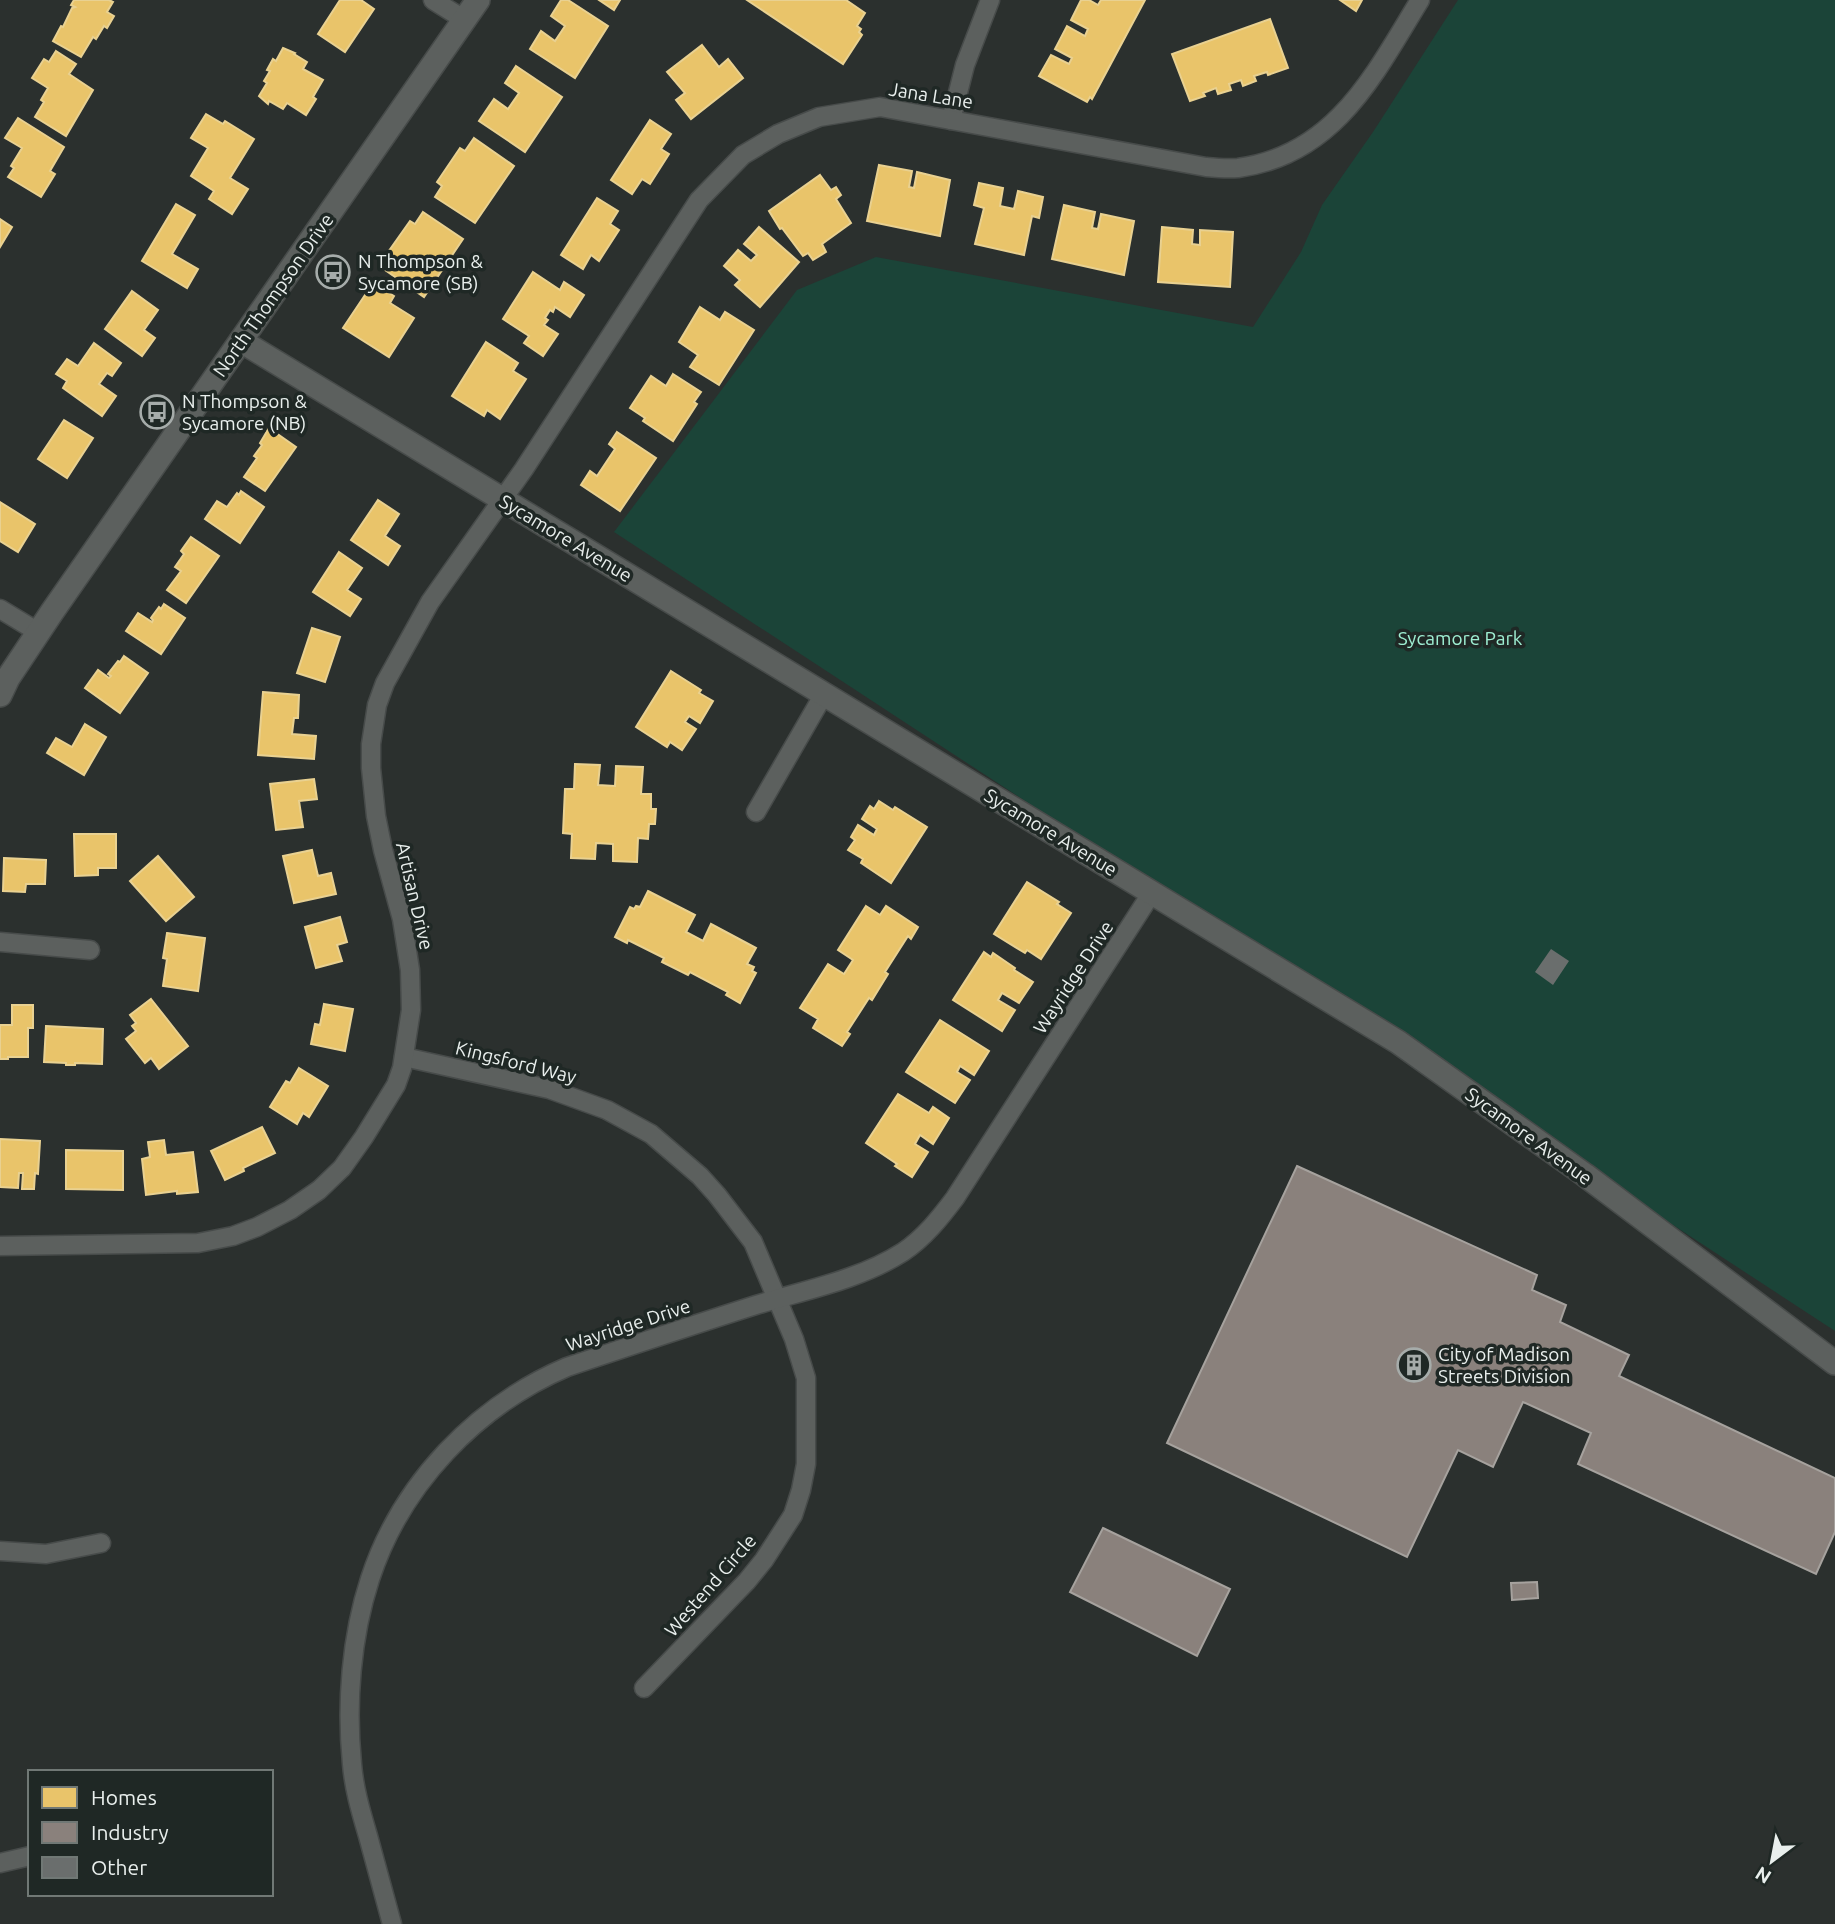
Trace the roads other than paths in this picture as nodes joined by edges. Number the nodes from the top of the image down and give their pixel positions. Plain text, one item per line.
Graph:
1 (433, 0) edge
2 (478, 0) edge
3 (990, 0) edge
4 (1420, 0) edge
5 (465, 20) junction
6 (951, 120) junction
7 (241, 341) junction
8 (503, 499) junction
9 (0, 609) edge
10 (38, 632) junction
11 (824, 694) junction
12 (0, 695) edge
13 (756, 812) dead end
14 (1151, 894) junction
15 (0, 942) edge
16 (90, 950) dead end
17 (404, 1057) junction
18 (0, 1246) edge
19 (778, 1298) junction
20 (1835, 1363) edge
21 (101, 1543) dead end
22 (0, 1550) edge
23 (644, 1688) dead end
24 (28, 1856) edge
25 (0, 1863) edge
26 (392, 1924) edge

1 - 5 street
2 - 5 street, North Thompson Drive
3 - 6 street
4 - 6 street, Jana Lane
5 - 7 street, North Thompson Drive
6 - 8 street, Jana Lane
7 - 8 street, Sycamore Avenue
7 - 10 street, North Thompson Drive
8 - 11 street, Sycamore Avenue
8 - 17 street, Artisan Drive
9 - 10 street
10 - 12 street, North Thompson Drive
11 - 13 street
11 - 14 street, Sycamore Avenue
14 - 19 street, Wayridge Drive
14 - 20 street, Sycamore Avenue
15 - 16 street
17 - 18 street, Artisan Drive
17 - 19 street, Kingsford Way
19 - 23 street, Westend Circle
19 - 26 street, Wayridge Drive
21 - 22 street
24 - 25 street

